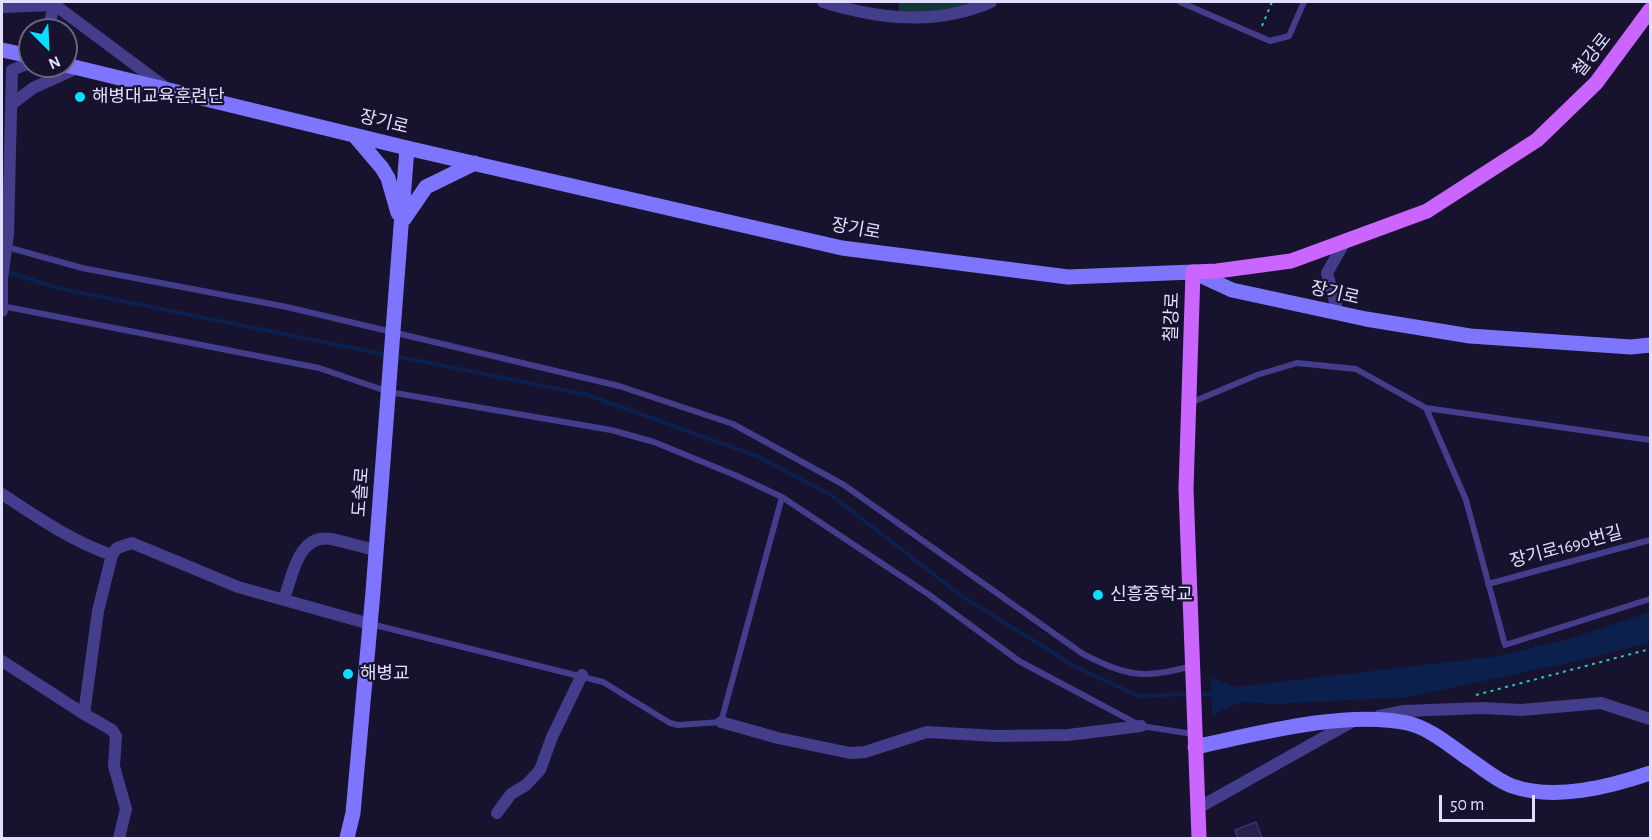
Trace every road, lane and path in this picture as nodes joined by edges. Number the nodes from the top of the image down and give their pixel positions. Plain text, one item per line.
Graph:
1 (823, 2) edge
2 (991, 2) edge
3 (1180, 2) edge
4 (1272, 2) edge
5 (1304, 2) edge
6 (55, 3) edge
7 (2, 6) edge
8 (1650, 10) edge
9 (51, 18) edge
10 (1258, 36) junction
11 (2, 50) edge
12 (18, 53) edge
13 (18, 68) edge
14 (78, 68) edge
15 (49, 78) edge
16 (168, 90) junction
17 (12, 104) junction
18 (354, 135) junction
19 (407, 148) junction
20 (476, 163) junction
21 (401, 225) junction
22 (1345, 241) junction
23 (6, 246) junction
24 (1193, 272) junction
25 (2, 279) edge
26 (2, 308) edge
27 (1338, 313) junction
28 (393, 337) junction
29 (1650, 345) edge
30 (389, 386) junction
31 (1189, 404) junction
32 (1426, 408) junction
33 (1650, 440) edge
34 (2, 494) edge
35 (782, 497) junction
36 (1650, 540) edge
37 (376, 550) junction
38 (112, 555) junction
39 (1488, 584) junction
40 (1650, 599) edge
41 (284, 600) junction
42 (370, 624) junction
43 (1650, 649) edge
44 (2, 661) edge
45 (1192, 669) junction
46 (582, 675) junction
47 (1475, 695) dead end
48 (84, 714) junction
49 (1650, 719) edge
50 (1354, 721) junction
51 (721, 722) junction
52 (1141, 726) junction
53 (1194, 734) junction
54 (1650, 773) edge
55 (1198, 808) junction
56 (497, 813) dead end
57 (119, 838) edge
58 (347, 838) edge
59 (1199, 838) edge

1 - 2 street
3 - 10 lane
4 - 10 path
5 - 10 lane
6 - 7 street
6 - 9 street
6 - 16 street
8 - 22 main road, 철강로
11 - 12 main road
13 - 17 street
14 - 16 main road, 장기로
15 - 17 street
16 - 18 main road, 장기로
17 - 23 street
18 - 19 main road, 장기로
18 - 21 main road
19 - 20 main road, 장기로
19 - 21 main road, 도솔로
20 - 21 main road
20 - 24 main road, 장기로
21 - 28 main road, 도솔로
22 - 24 main road, 철강로
22 - 27 street
23 - 25 street
23 - 28 lane
24 - 27 main road, 장기로
24 - 31 main road, 철강로
25 - 26 street
26 - 30 lane
27 - 29 main road, 장기로
28 - 30 main road, 도솔로
28 - 45 lane
30 - 35 lane
30 - 37 main road, 도솔로
31 - 32 lane
31 - 45 main road, 철강로
32 - 33 lane
32 - 39 lane
34 - 38 street
35 - 51 lane
35 - 52 lane
36 - 39 lane, 장기로1690번길
37 - 41 street
37 - 42 main road, 도솔로
38 - 41 street
38 - 48 street
39 - 40 lane
41 - 42 street
42 - 46 lane
42 - 58 main road, 도솔로
43 - 47 path
44 - 48 street
45 - 53 main road, 철강로
46 - 51 lane
46 - 56 street
48 - 57 street
49 - 50 street
50 - 53 main road
50 - 54 main road
50 - 55 street
51 - 52 street
52 - 53 lane
53 - 55 main road, 철강로
55 - 59 main road, 철강로

